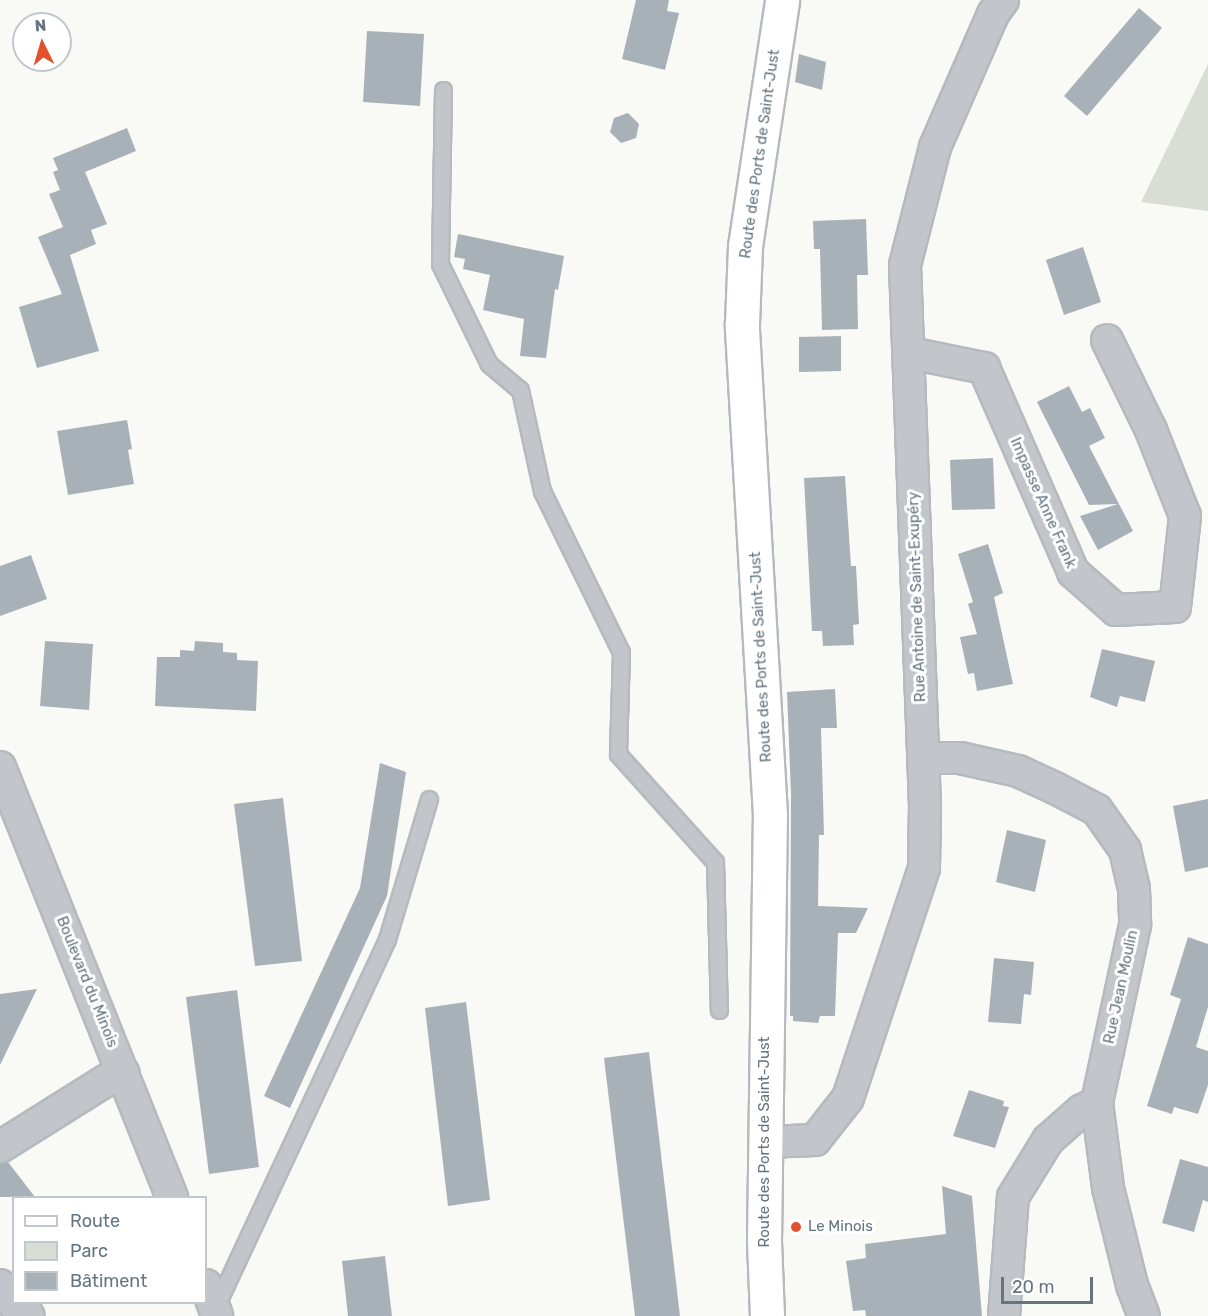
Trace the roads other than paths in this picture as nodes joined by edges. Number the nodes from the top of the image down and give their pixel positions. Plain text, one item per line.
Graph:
1 (782, 0) edge
2 (1003, 0) edge
3 (443, 90) dead end
4 (1107, 340) dead end
5 (910, 352) junction
6 (923, 758) junction
7 (0, 766) edge
8 (429, 800) dead end
9 (719, 1010) dead end
10 (124, 1073) junction
11 (1097, 1103) junction
12 (765, 1142) junction
13 (0, 1146) edge
14 (172, 1196) edge
15 (0, 1286) edge
16 (12, 1302) edge
17 (212, 1303) edge
18 (13, 1304) edge
19 (29, 1316) edge
20 (767, 1316) edge
21 (1004, 1316) edge
22 (1144, 1316) edge

1 - 12 main road, Route des Ports de Saint-Just
2 - 5 street, Rue Antoine de Saint-Exupéry
3 - 9 lane
4 - 5 street, Impasse Anne Frank
5 - 6 street, Rue Antoine de Saint-Exupéry
6 - 11 street, Rue Jean Moulin
6 - 12 street, Rue Antoine de Saint-Exupéry
7 - 10 street, Boulevard du Minois
8 - 17 lane
10 - 13 street
10 - 14 street, Boulevard du Minois
11 - 21 street
11 - 22 street, Rue Jean Moulin
12 - 20 main road, Route des Ports de Saint-Just
15 - 16 street
18 - 19 street

